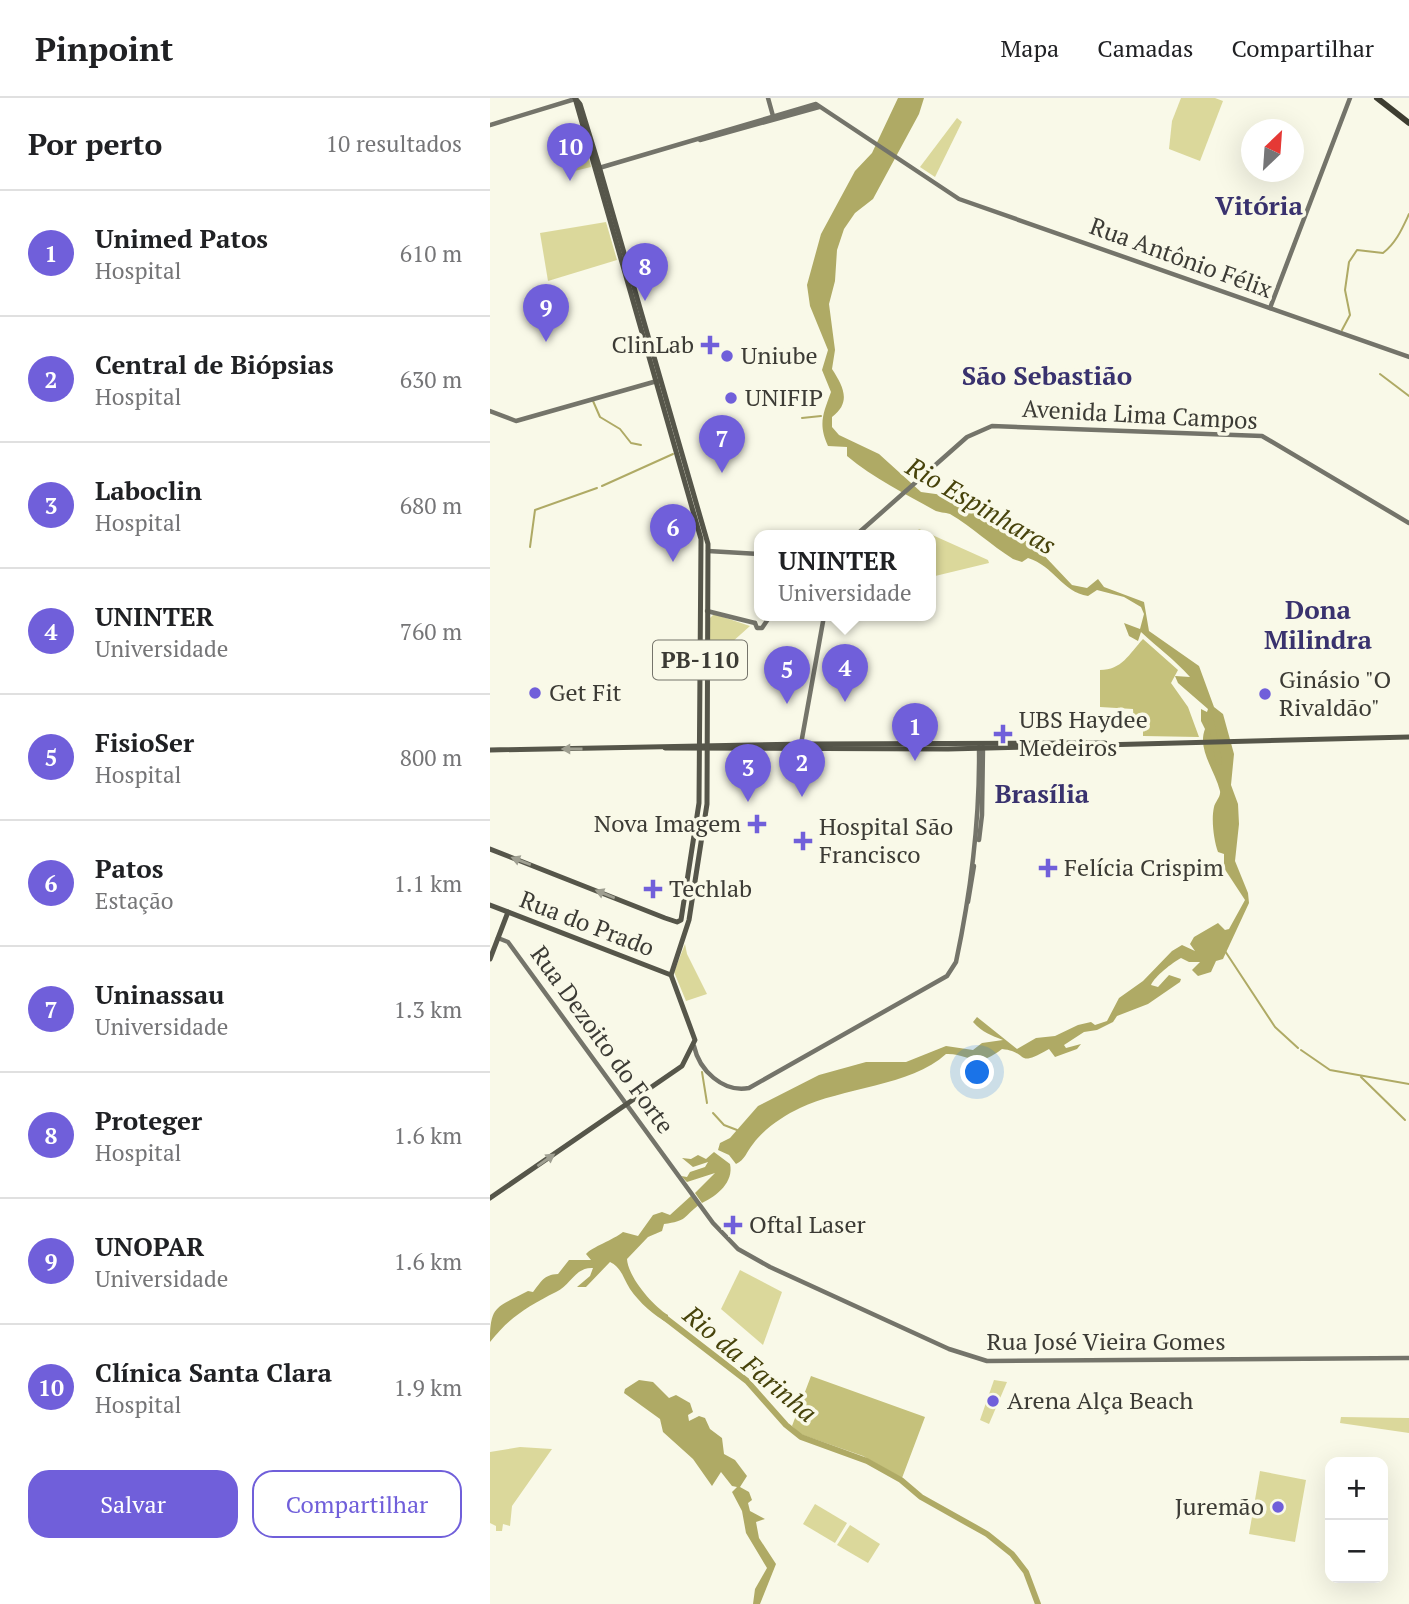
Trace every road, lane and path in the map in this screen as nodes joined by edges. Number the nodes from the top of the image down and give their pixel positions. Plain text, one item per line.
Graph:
1 (575, 98) edge
2 (768, 98) edge
3 (1350, 98) edge
4 (1377, 98) edge
5 (774, 118) junction
6 (1409, 123) edge
7 (490, 125) edge
8 (598, 169) junction
9 (1270, 309) junction
10 (1409, 357) edge
11 (659, 380) junction
12 (490, 411) edge
13 (686, 471) junction
14 (1409, 523) edge
15 (864, 530) edge
16 (705, 550) junction
17 (754, 554) edge
18 (703, 610) junction
19 (759, 621) edge
20 (823, 621) edge
21 (1409, 737) edge
22 (803, 743) junction
23 (981, 745) junction
24 (704, 748) junction
25 (490, 750) edge
26 (490, 849) edge
27 (691, 857) junction
28 (699, 858) junction
29 (490, 905) edge
30 (508, 912) junction
31 (498, 938) junction
32 (490, 959) edge
33 (671, 975) junction
34 (693, 1057) junction
35 (627, 1104) junction
36 (490, 1198) edge
37 (713, 1223) joint
38 (1409, 1358) edge

1 - 7 main road
1 - 8 main road
2 - 5 main road
3 - 9 main road
4 - 6 highway
5 - 8 main road
5 - 9 main road, Rua Antônio Félix
8 - 11 main road
9 - 10 main road, Rua Antônio Félix
11 - 12 main road
11 - 13 main road
13 - 16 main road
13 - 16 main road
14 - 15 main road, Avenida Lima Campos
16 - 17 main road
16 - 18 main road, PB-110
18 - 19 main road
18 - 24 main road, PB-110
20 - 22 main road
21 - 23 main road
22 - 23 main road
22 - 24 main road
23 - 24 main road
23 - 34 main road
24 -> 25 main road
24 - 27 main road, PB-110
24 - 28 main road, PB-110
27 -> 26 main road, PB-110
27 - 28 main road
28 - 33 main road, PB-110
29 - 30 main road, Rua do Prado
30 - 31 main road
30 - 33 main road, Rua do Prado
31 - 32 main road
31 - 35 main road, Rua Dezoito do Forte
33 - 34 main road
34 - 35 main road
36 -> 35 main road
35 - 37 main road, Rua Dezoito do Forte
37 - 38 main road, Rua José Vieira Gomes

